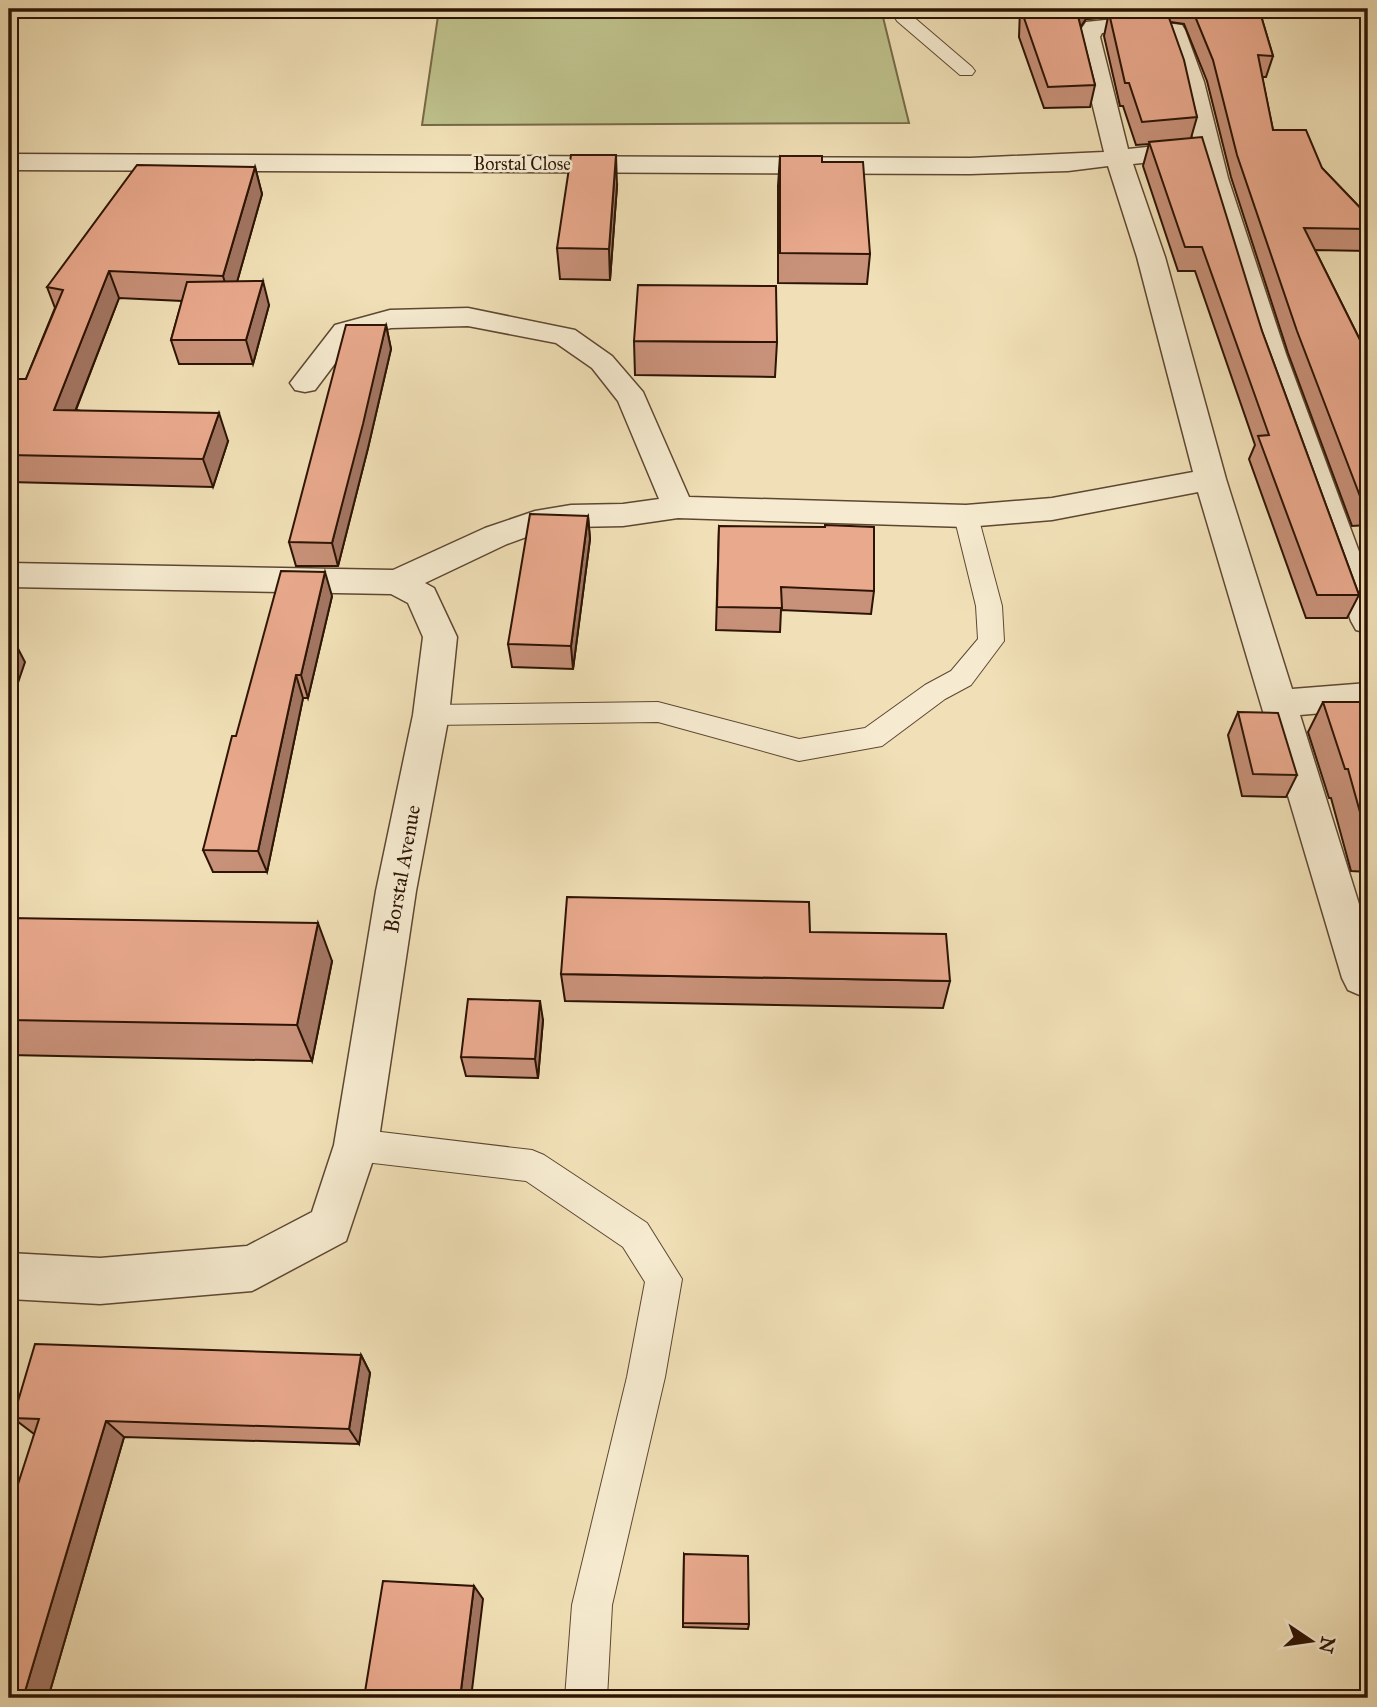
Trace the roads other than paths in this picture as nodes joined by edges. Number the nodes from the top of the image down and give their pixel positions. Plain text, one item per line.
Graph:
1 (900, 9) edge
2 (966, 71) dead end
3 (1207, 148) junction
4 (1118, 158) junction
5 (9, 162) edge
6 (305, 383) dead end
7 (1210, 479) junction
8 (678, 508) junction
9 (966, 516) junction
10 (9, 575) edge
11 (397, 582) junction
12 (1368, 621) edge
13 (1368, 696) edge
14 (1278, 703) junction
15 (431, 715) junction
16 (1362, 978) dead end
17 (356, 1145) junction
18 (9, 1276) edge
19 (586, 1698) edge

1 - 2 lane
3 - 4 street, Borstal Close
3 - 4 street
3 - 12 street
4 - 5 street, Borstal Close
4 - 7 street
6 - 8 street
7 - 9 street
7 - 14 street
8 - 9 street
8 - 11 street
9 - 15 lane
10 - 11 street
11 - 15 street, Borstal Avenue
13 - 14 street
14 - 16 street
15 - 17 street, Borstal Avenue
17 - 18 street, Borstal Avenue
17 - 19 lane

